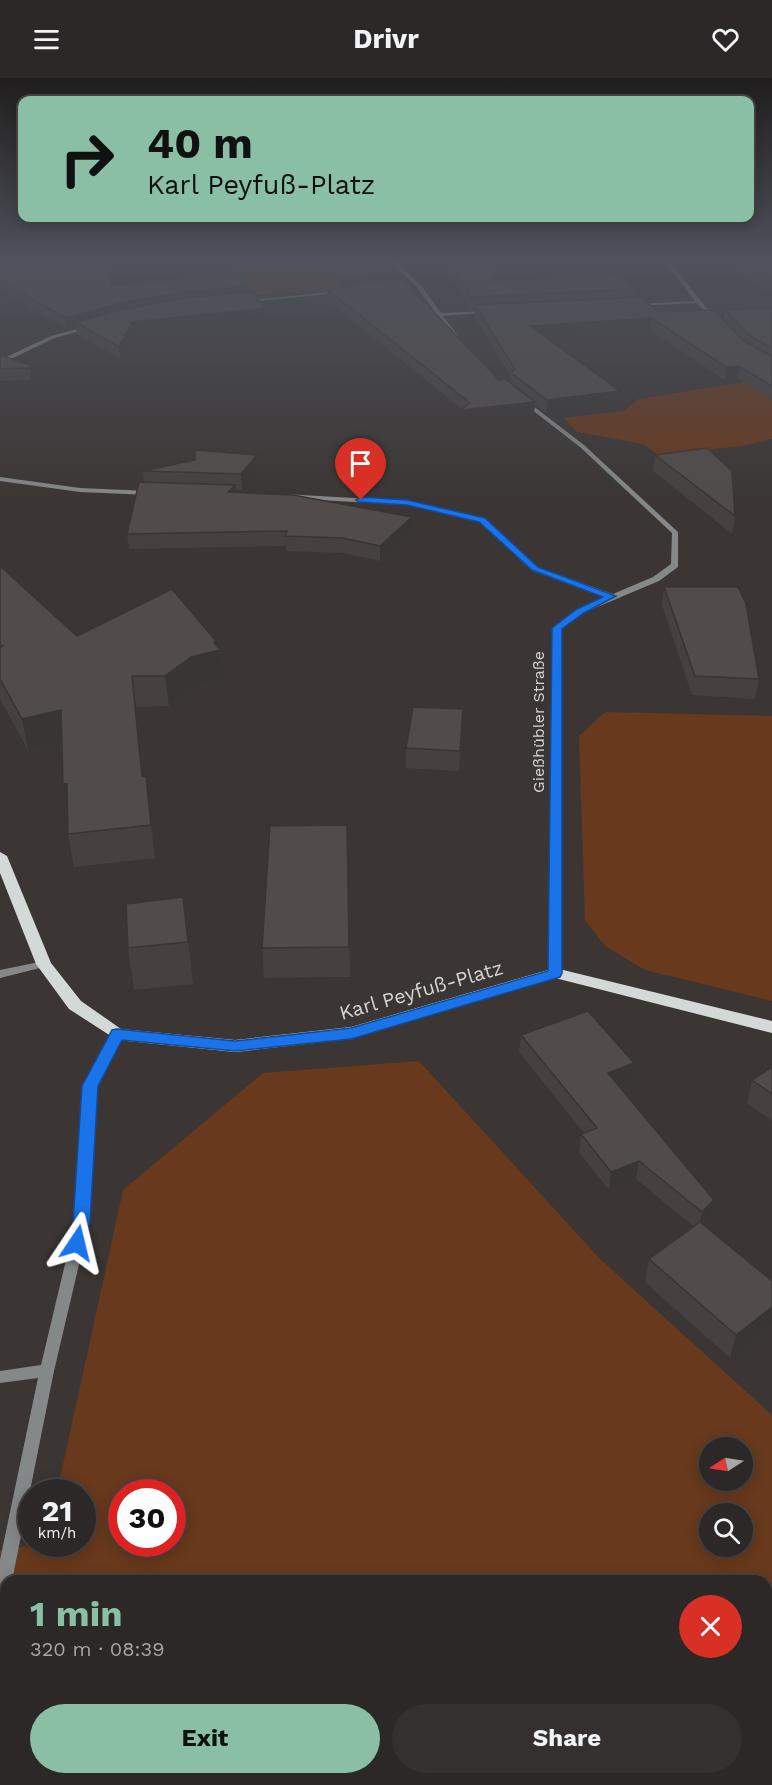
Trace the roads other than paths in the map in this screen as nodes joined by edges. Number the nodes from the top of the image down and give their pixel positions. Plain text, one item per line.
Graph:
1 (41, 342) edge
2 (0, 362) edge
3 (516, 396) edge
4 (0, 479) edge
5 (153, 493) edge
6 (279, 495) edge
7 (611, 596) junction
8 (0, 856) edge
9 (44, 964) junction
10 (555, 973) junction
11 (0, 974) edge
12 (772, 1027) edge
13 (117, 1034) junction
14 (47, 1371) junction
15 (0, 1377) edge
16 (5, 1575) edge

1 - 2 street
3 - 7 street, Gießhübler Straße
4 - 5 street
6 - 7 street
7 - 10 street, Gießhübler Straße
8 - 9 main road
9 - 11 street
9 - 13 main road
10 - 12 main road
10 - 13 main road, Karl Peyfuß-Platz
13 - 14 street
14 - 15 street
14 - 16 street

